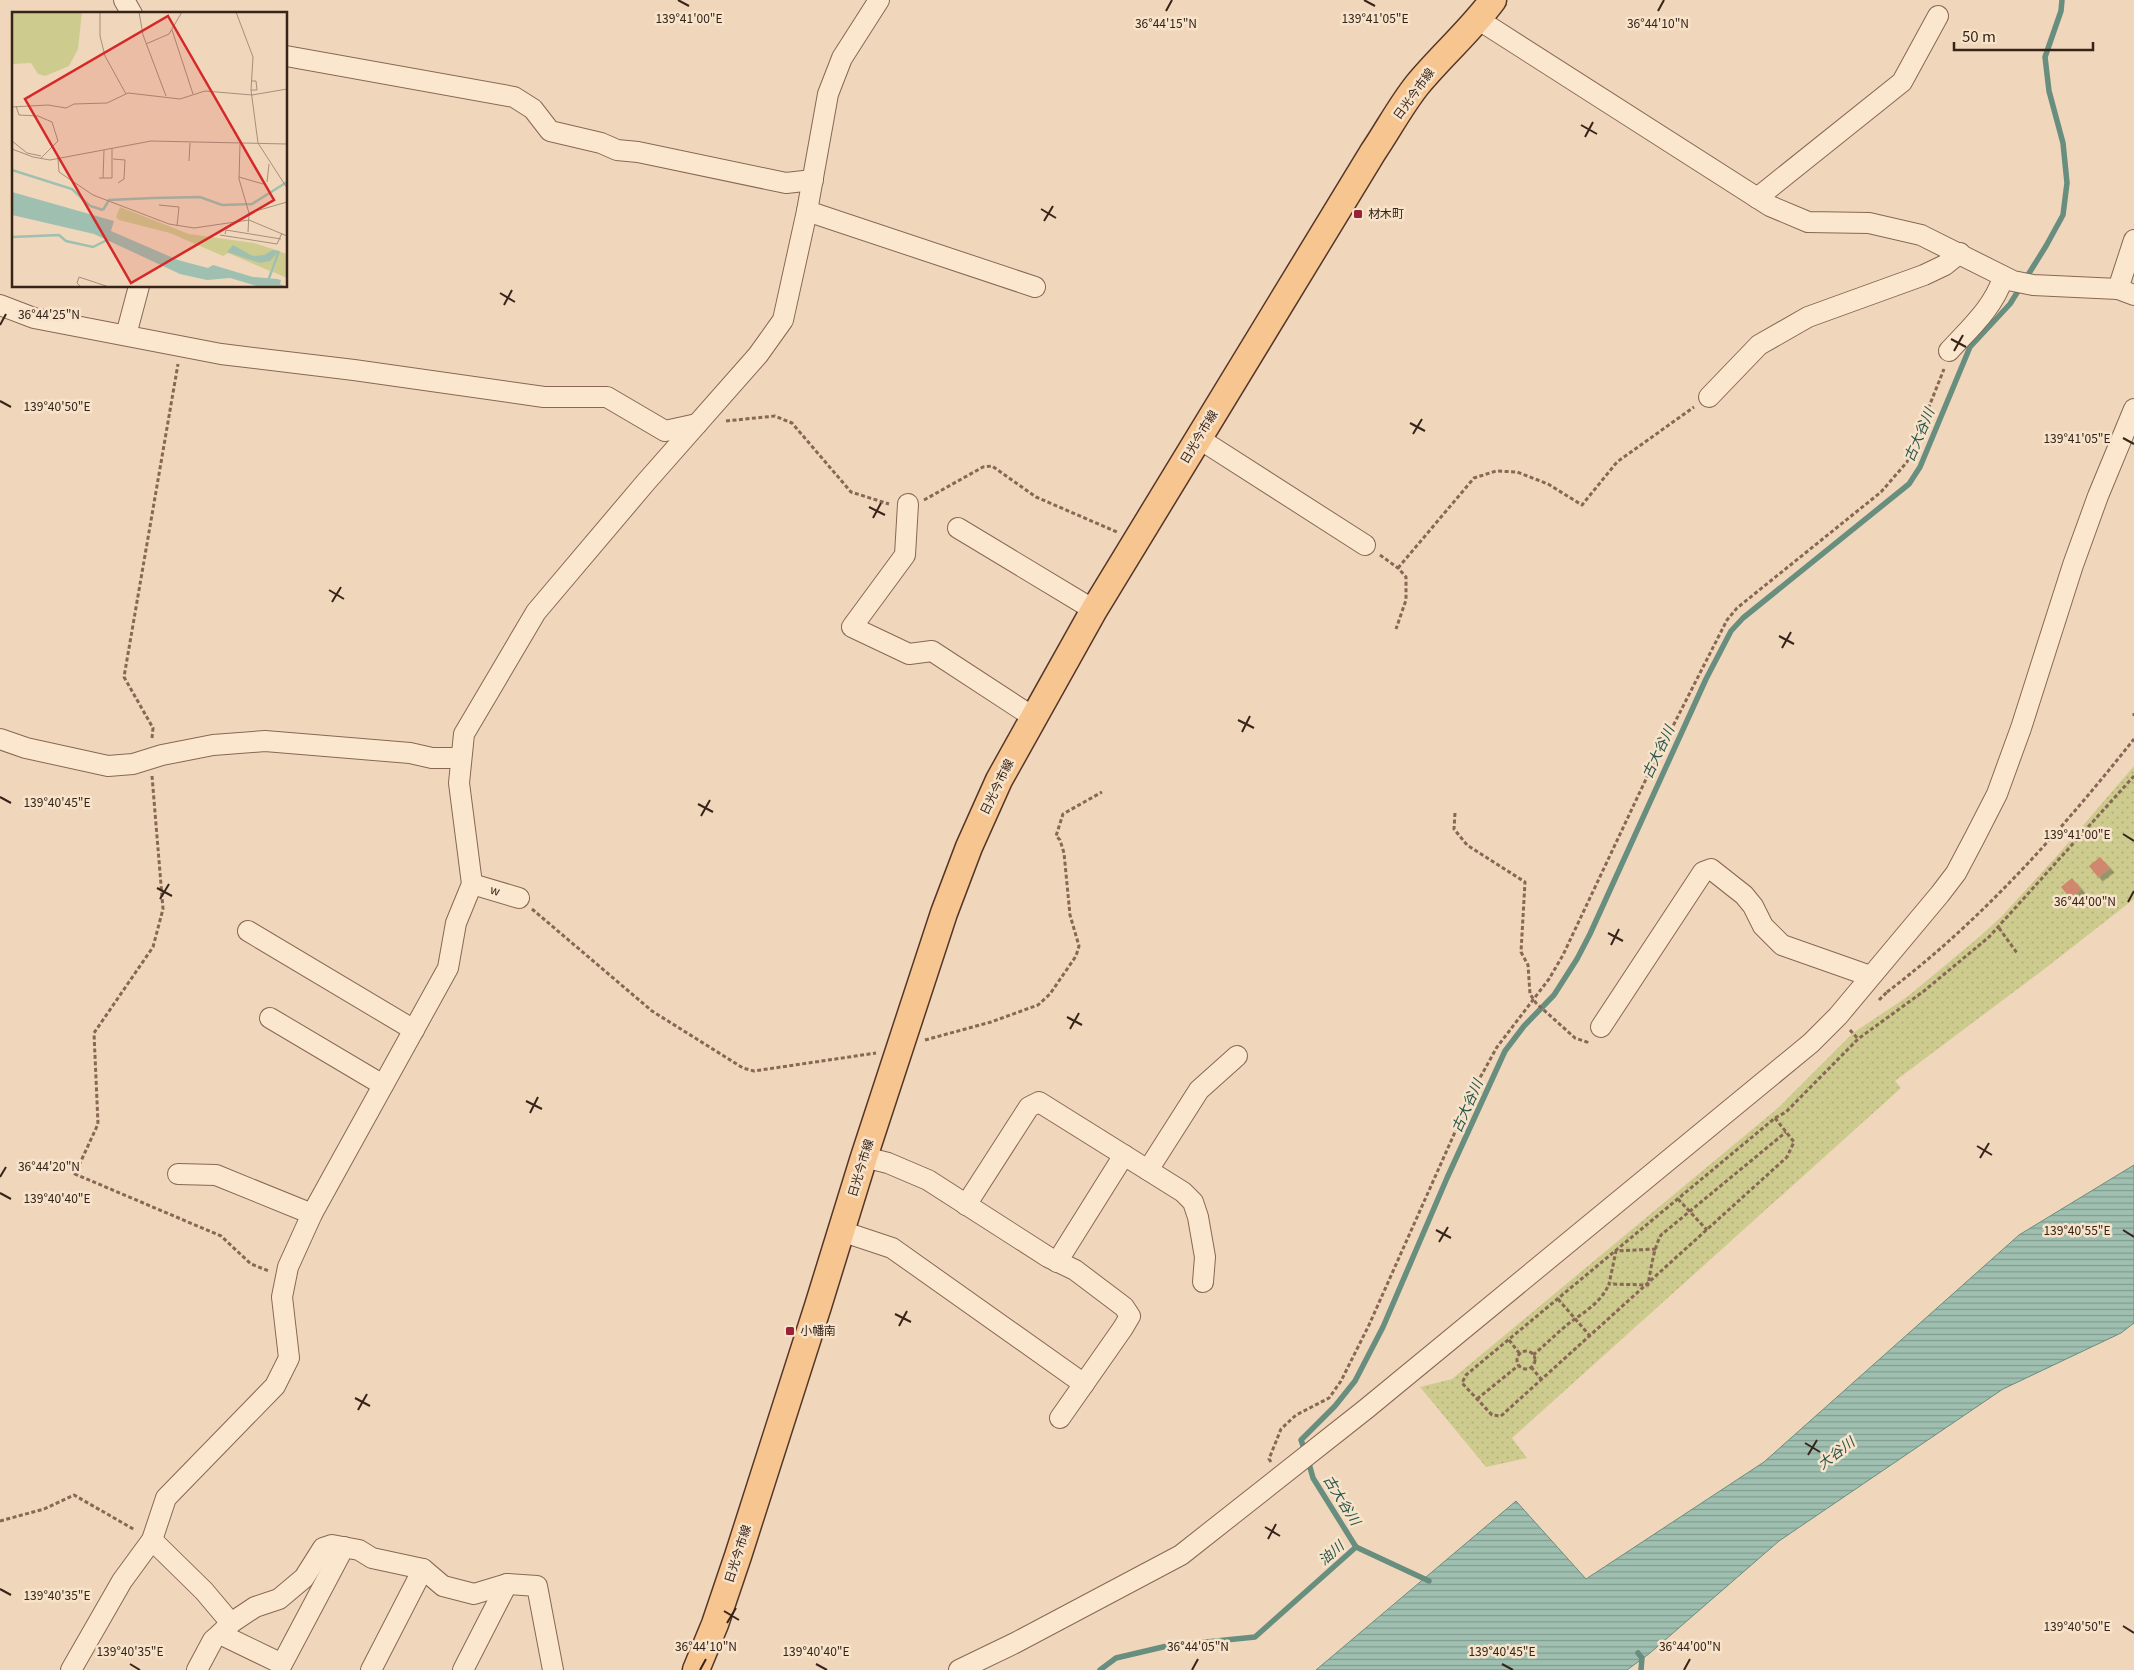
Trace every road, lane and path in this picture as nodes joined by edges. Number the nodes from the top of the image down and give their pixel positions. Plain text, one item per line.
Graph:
1 (124, 0) edge
2 (879, 0) edge
3 (1486, 10) edge
4 (131, 12) edge
5 (1938, 16) dead end
6 (288, 56) edge
7 (813, 180) junction
8 (1757, 198) junction
9 (807, 211) junction
10 (2134, 240) edge
11 (1960, 253) junction
12 (2008, 280) junction
13 (1035, 287) dead end
14 (138, 288) edge
15 (2126, 292) edge
16 (0, 305) edge
17 (126, 335) junction
18 (181, 346) junction
19 (1948, 351) joint
20 (1709, 397) joint
21 (2134, 409) edge
22 (697, 424) junction
23 (1198, 438) junction
24 (908, 504) junction
25 (958, 528) dead end
26 (1136, 540) junction
27 (1365, 545) joint
28 (1398, 568) junction
29 (1094, 610) junction
30 (1396, 629) dead end
31 (1033, 717) junction
32 (0, 739) edge
33 (2134, 740) edge
34 (151, 758) junction
35 (461, 758) junction
36 (2134, 776) edge
37 (1102, 792) dead end
38 (1455, 813) dead end
39 (472, 884) junction
40 (519, 898) joint
41 (1999, 928) junction
42 (248, 931) dead end
43 (2017, 953) dead end
44 (1870, 976) junction
45 (1533, 999) junction
46 (270, 1018) dead end
47 (1600, 1028) joint
48 (1849, 1028) dead end
49 (414, 1030) junction
50 (964, 1030) dead end
51 (1858, 1039) junction
52 (1237, 1056) dead end
53 (840, 1059) dead end
54 (383, 1085) junction
55 (1775, 1118) junction
56 (1786, 1132) junction
57 (1124, 1155) junction
58 (864, 1157) junction
59 (1148, 1170) junction
60 (178, 1174) dead end
61 (1678, 1199) junction
62 (966, 1205) junction
63 (1690, 1212) junction
64 (312, 1214) junction
65 (1707, 1230) junction
66 (841, 1232) junction
67 (1656, 1249) junction
68 (1616, 1251) junction
69 (1057, 1262) junction
70 (286, 1278) junction
71 (1203, 1282) dead end
72 (1609, 1284) junction
73 (1648, 1285) junction
74 (1558, 1299) junction
75 (1575, 1319) junction
76 (1590, 1336) junction
77 (1509, 1340) junction
78 (1520, 1354) junction
79 (1533, 1355) junction
80 (1519, 1365) junction
81 (1532, 1367) junction
82 (1542, 1380) junction
83 (1084, 1384) junction
84 (1477, 1399) junction
85 (1060, 1418) dead end
86 (1287, 1472) junction
87 (0, 1521) edge
88 (152, 1540) junction
89 (344, 1547) junction
90 (423, 1569) junction
91 (507, 1584) junction
92 (225, 1628) junction
93 (71, 1670) edge
94 (197, 1670) edge
95 (370, 1670) edge
96 (462, 1670) edge
97 (553, 1670) edge
98 (696, 1670) edge
99 (959, 1670) edge

1 - 4 street
2 - 7 street
3 - 8 street
3 - 23 main road, 日光今市線
5 - 8 street
6 - 7 street
7 - 9 street
8 - 11 street
9 - 13 street
9 - 22 street
10 - 15 street
11 - 12 street
11 - 20 street
12 - 15 street
12 - 19 street
14 - 17 street
16 - 17 street
17 - 18 street
18 - 22 street
18 - 34 path
19 - 45 path
20 - 28 path
21 - 44 street
22 - 24 path
22 - 35 street
23 - 26 main road, 日光今市線
23 - 27 street
24 - 26 path
24 - 31 street
25 - 29 street
26 - 29 main road, 日光今市線
27 - 28 path
28 - 30 path
29 - 31 main road, 日光今市線
31 - 58 main road, 日光今市線
32 - 34 street
33 - 44 path
34 - 35 street
34 - 70 path
35 - 39 street
36 - 41 path
37 - 50 path
38 - 45 path
39 - 40 street, w
39 - 49 street
40 - 53 path
41 - 43 path
41 - 51 path
42 - 49 street
44 - 47 street
44 - 86 street
45 - 47 path
45 - 86 path
46 - 54 street
48 - 51 path
49 - 54 street
51 - 55 path
52 - 59 street
54 - 64 street
55 - 56 path
55 - 61 path
56 - 63 path
56 - 65 path
57 - 59 street
57 - 62 street
57 - 69 street
58 - 62 street
58 - 66 main road, 日光今市線
59 - 71 street
60 - 64 street
61 - 63 path
61 - 68 path
62 - 69 street
63 - 65 path
63 - 67 path
64 - 70 street
65 - 73 path
66 - 83 street
66 - 98 main road, 日光今市線
67 - 68 path
67 - 73 path
68 - 72 path
68 - 74 path
69 - 83 street
70 - 88 street
72 - 73 path
72 - 75 path
73 - 76 path
74 - 75 path
74 - 77 path
75 - 76 path
75 - 79 path
76 - 82 path
77 - 78 path
77 - 84 path
78 - 79 path
78 - 80 path
79 - 81 path
80 - 81 path
80 - 84 path
81 - 82 path
82 - 84 path
83 - 85 street
86 - 99 street
87 - 88 path
88 - 92 street
88 - 93 street
89 - 90 street
89 - 92 street
89 - 92 street
90 - 91 street
90 - 95 street
91 - 96 street
91 - 97 street
92 - 94 street

